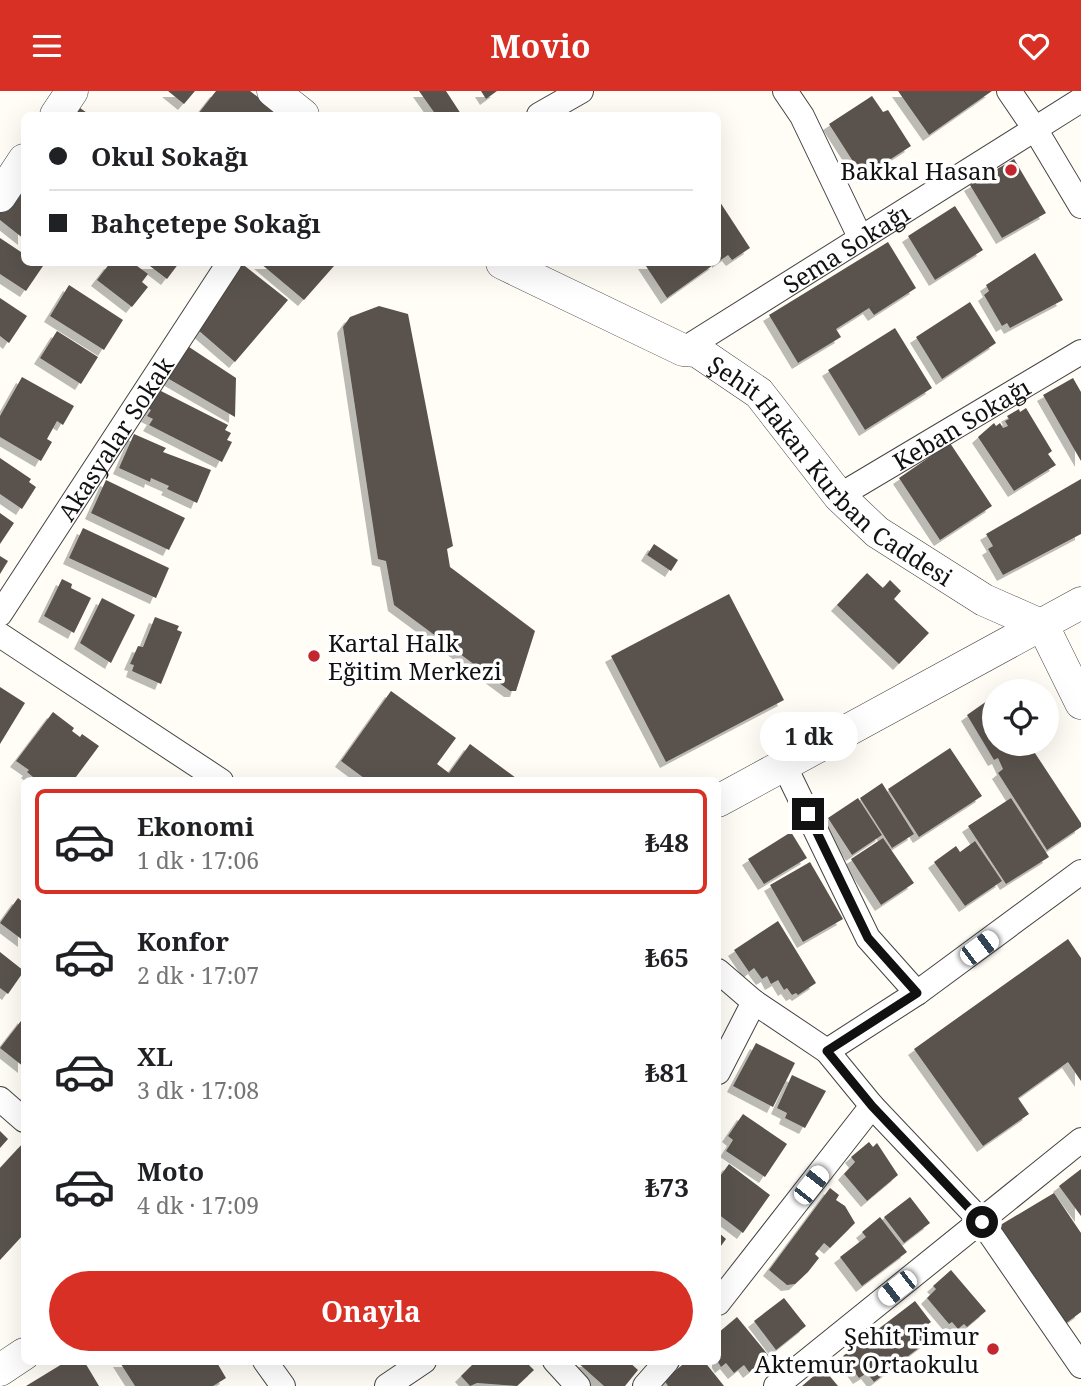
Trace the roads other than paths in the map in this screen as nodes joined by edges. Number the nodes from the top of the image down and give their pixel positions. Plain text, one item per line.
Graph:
1 (72, 91) edge
2 (273, 91) edge
3 (581, 91) edge
4 (785, 91) edge
5 (1009, 91) edge
6 (1081, 100) edge
7 (57, 112) edge
8 (299, 112) edge
9 (544, 112) edge
10 (1035, 129) junction
11 (21, 164) edge
12 (0, 196) edge
13 (1081, 206) edge
14 (860, 237) junction
15 (227, 266) edge
16 (508, 266) edge
17 (683, 351) junction
18 (1081, 352) edge
19 (839, 496) junction
20 (1081, 603) edge
21 (0, 614) edge
22 (1043, 626) junction
23 (0, 635) edge
24 (1081, 703) edge
25 (784, 765) junction
26 (216, 777) edge
27 (721, 799) edge
28 (1081, 872) edge
29 (721, 974) edge
30 (917, 993) junction
31 (754, 1002) junction
32 (827, 1051) junction
33 (721, 1066) edge
34 (0, 1099) edge
35 (872, 1106) junction
36 (21, 1117) edge
37 (1081, 1140) edge
38 (982, 1222) junction
39 (721, 1299) edge
40 (21, 1356) edge
41 (268, 1365) edge
42 (418, 1365) edge
43 (559, 1365) edge
44 (663, 1365) edge
45 (1081, 1366) edge
46 (0, 1370) edge
47 (283, 1386) edge
48 (387, 1386) edge
49 (578, 1386) edge
50 (645, 1386) edge
51 (776, 1386) edge

1 - 7 street
2 - 8 street
3 - 9 street
4 - 14 street
5 - 10 street
6 - 10 street, Sema Sokağı
10 - 13 street
10 - 14 street, Sema Sokağı
11 - 12 street
14 - 17 street, Sema Sokağı
15 - 21 street, Akasyalar Sokak
16 - 17 street, Şehit Hakan Kurban Caddesi
17 - 19 street, Şehit Hakan Kurban Caddesi
18 - 19 street, Keban Sokağı
19 - 22 street, Şehit Hakan Kurban Caddesi
20 - 22 street
22 - 24 street
22 - 25 street
23 - 26 street
25 - 27 street
25 - 30 street
28 - 30 street
29 - 31 street
30 - 32 street
31 - 32 street
31 - 33 street
32 - 35 street
34 - 36 street
35 - 38 street
35 - 39 street
37 - 38 street
38 - 45 street
38 - 51 street
40 - 46 street
41 - 47 street
42 - 48 street
43 - 49 street
44 - 50 street

